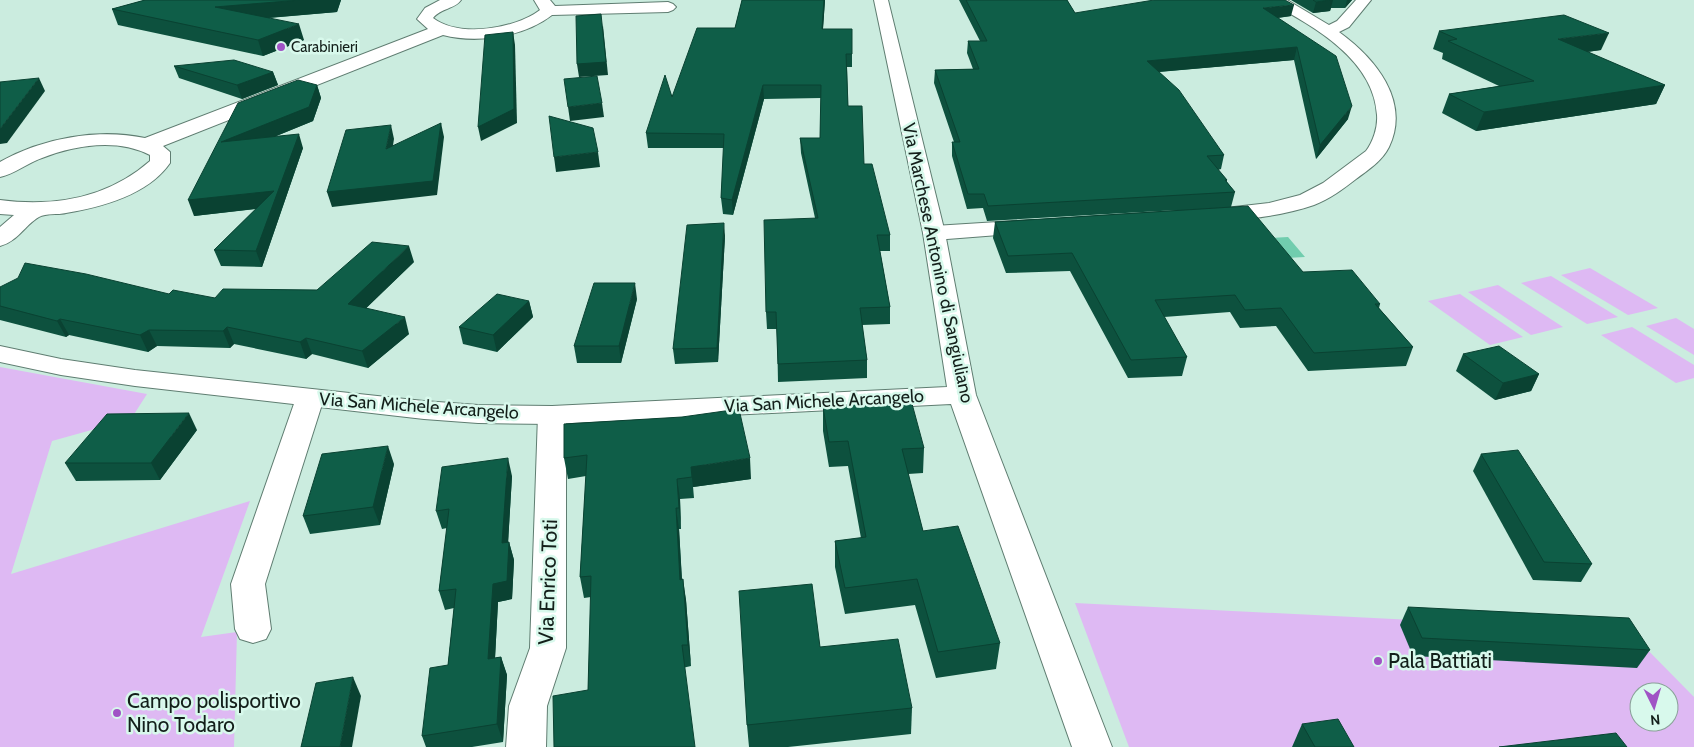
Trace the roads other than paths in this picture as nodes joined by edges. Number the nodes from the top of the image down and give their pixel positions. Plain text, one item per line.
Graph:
1 (454, 0) edge
2 (881, 0) edge
3 (1276, 0) edge
4 (1364, 0) edge
5 (544, 6) edge
6 (668, 8) dead end
7 (441, 30) junction
8 (1329, 31) junction
9 (150, 144) junction
10 (0, 171) edge
11 (12, 208) edge
12 (1193, 218) edge
13 (1049, 226) edge
14 (934, 233) junction
15 (0, 239) edge
16 (0, 354) edge
17 (962, 395) junction
18 (310, 398) junction
19 (552, 415) junction
20 (254, 629) dead end
21 (526, 747) edge
22 (1092, 747) edge

1 - 7 street
2 - 14 street, Via Marchese Antonino di Sangiuliano
3 - 8 street
4 - 8 street
5 - 6 street
5 - 7 street
7 - 9 street
8 - 12 street
9 - 10 street
9 - 11 street
11 - 15 street
13 - 14 street
14 - 17 street, Via Marchese Antonino di Sangiuliano
16 - 18 street, Via San Michele Arcangelo
17 - 19 street, Via San Michele Arcangelo
17 - 22 street, Via Marchese Antonino di Sangiuliano
18 - 19 street, Via San Michele Arcangelo
18 - 20 street
19 - 21 street, Via Enrico Toti

